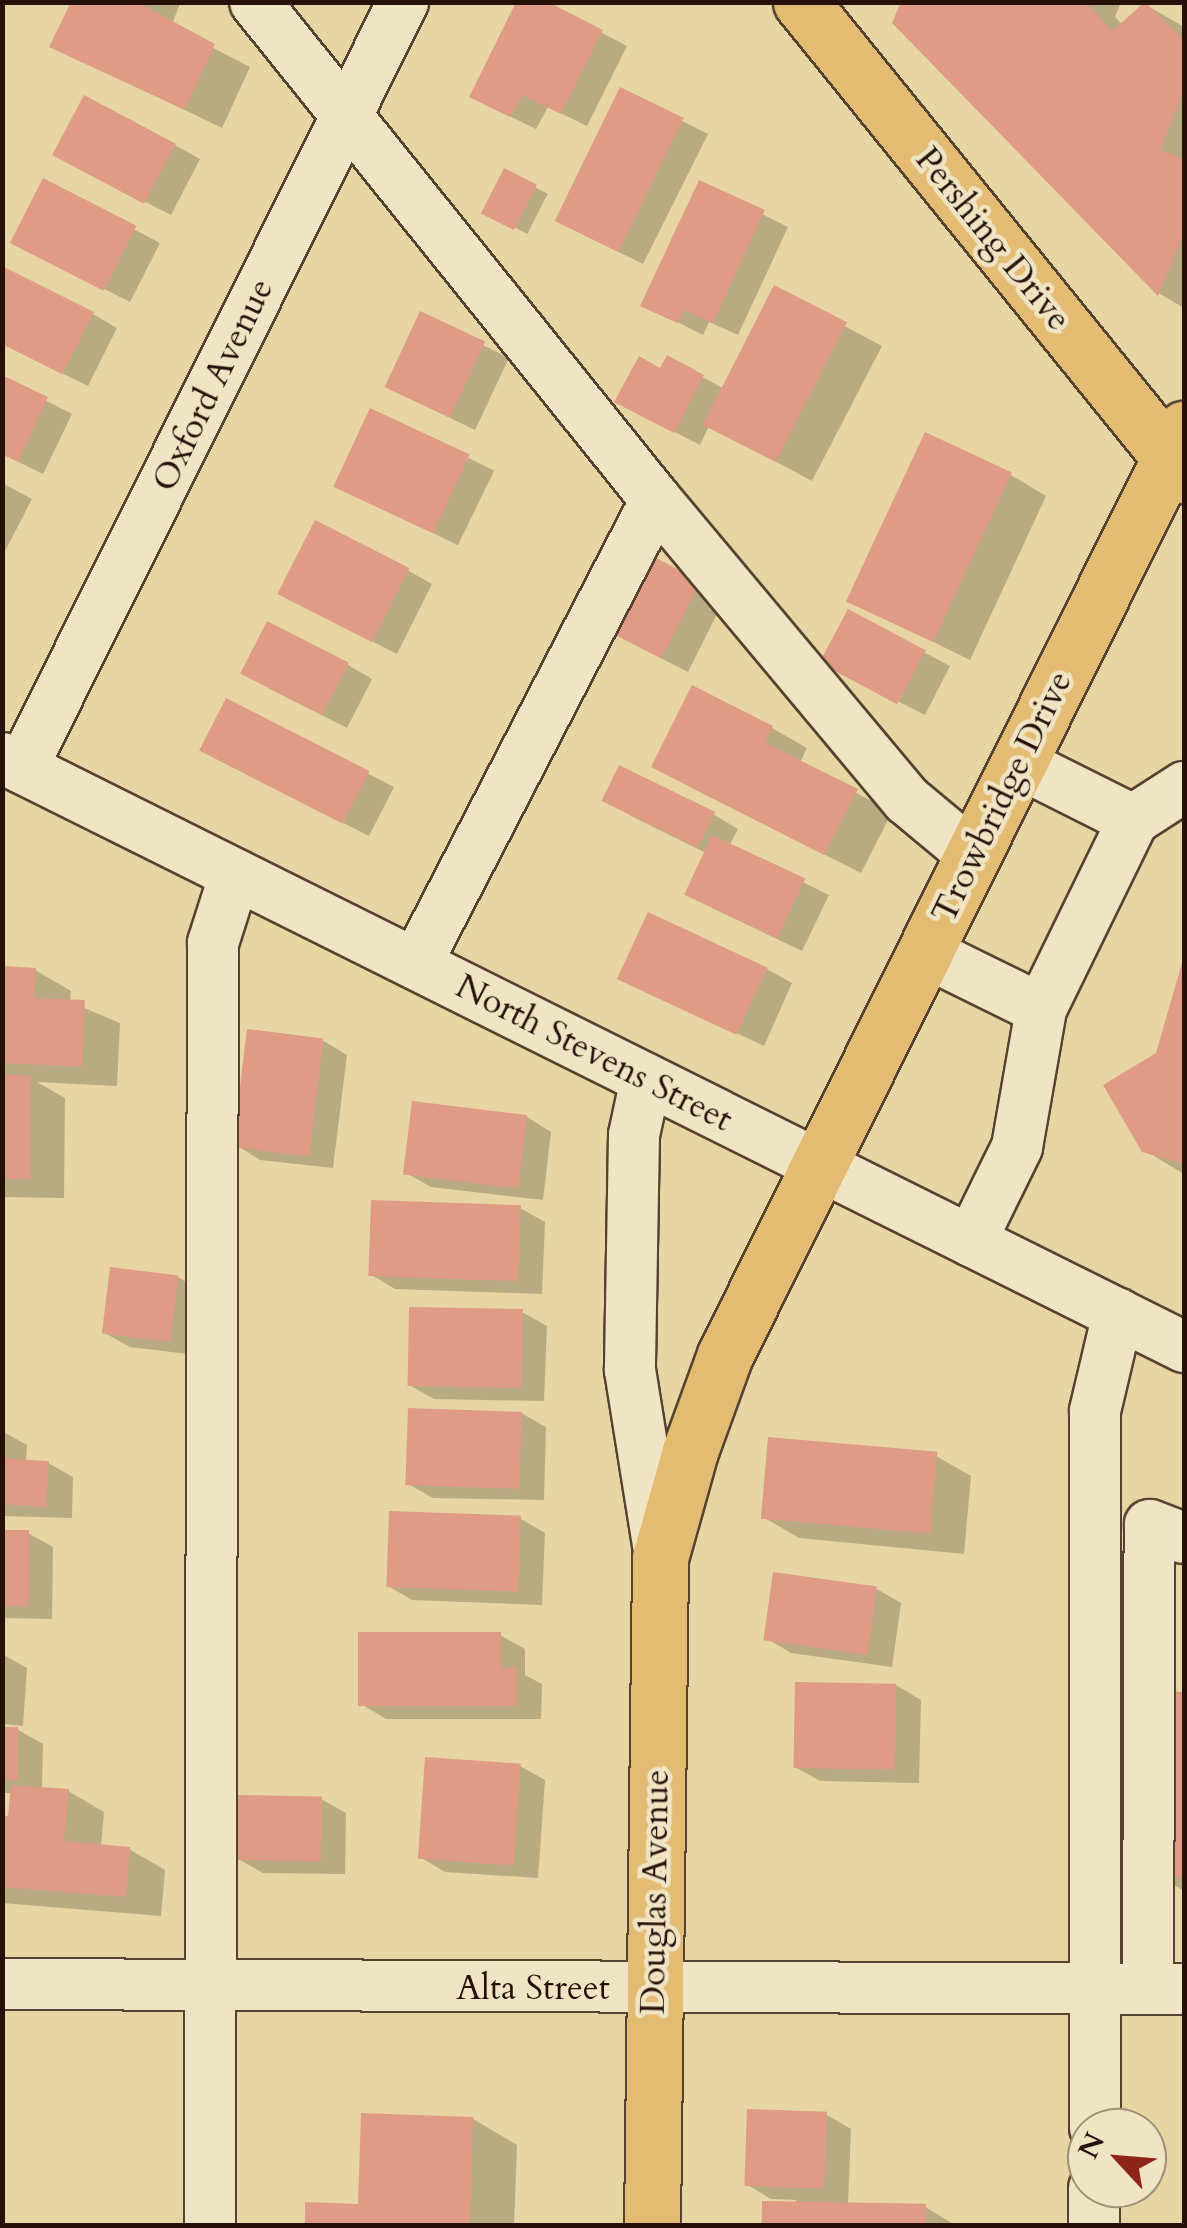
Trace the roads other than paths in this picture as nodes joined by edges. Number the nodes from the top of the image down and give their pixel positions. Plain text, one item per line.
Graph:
1 (255, 2) edge
2 (404, 2) edge
3 (801, 2) edge
4 (345, 120) junction
5 (1180, 454) edge
6 (656, 500) junction
7 (12, 763) edge
8 (1019, 763) junction
9 (1183, 790) edge
10 (1134, 820) junction
11 (972, 855) junction
12 (235, 874) junction
13 (924, 952) junction
14 (416, 964) junction
15 (1041, 1010) junction
16 (646, 1079) junction
17 (819, 1165) junction
18 (971, 1241) junction
19 (1118, 1314) junction
20 (1184, 1347) edge
21 (1184, 1538) edge
22 (660, 1558) junction
23 (1184, 1909) edge
24 (1160, 1976) edge
25 (2, 1984) edge
26 (213, 1986) junction
27 (653, 1989) junction
28 (1097, 1989) junction
29 (1095, 2108) edge
30 (210, 2226) edge
31 (652, 2226) edge

1 - 4 street
2 - 4 street, Oxford Avenue
3 - 5 main road, Pershing Drive
4 - 6 street
4 - 7 street, Oxford Avenue
5 - 8 main road, Trowbridge Drive
6 - 11 street
6 - 14 street
7 - 12 street, North Stevens Street
8 - 10 street
8 - 11 main road, Trowbridge Drive
9 - 10 street
10 - 15 street
11 - 13 main road, Trowbridge Drive
12 - 14 street, North Stevens Street
12 - 26 street
13 - 15 street
13 - 17 main road, Trowbridge Drive
14 - 16 street, North Stevens Street
15 - 18 street
16 - 17 street, North Stevens Street
16 - 22 street, Douglas Avenue
17 - 18 street, North Stevens Street
17 - 22 main road, Douglas Avenue
18 - 19 street, North Stevens Street
19 - 20 street, North Stevens Street
19 - 28 street
21 - 24 street
22 - 27 main road, Douglas Avenue
23 - 24 street
24 - 28 street, Alta Street
25 - 26 street, Alta Street
26 - 27 street, Alta Street
26 - 30 street
27 - 28 street, Alta Street
27 - 31 main road, Douglas Avenue
28 - 29 street

